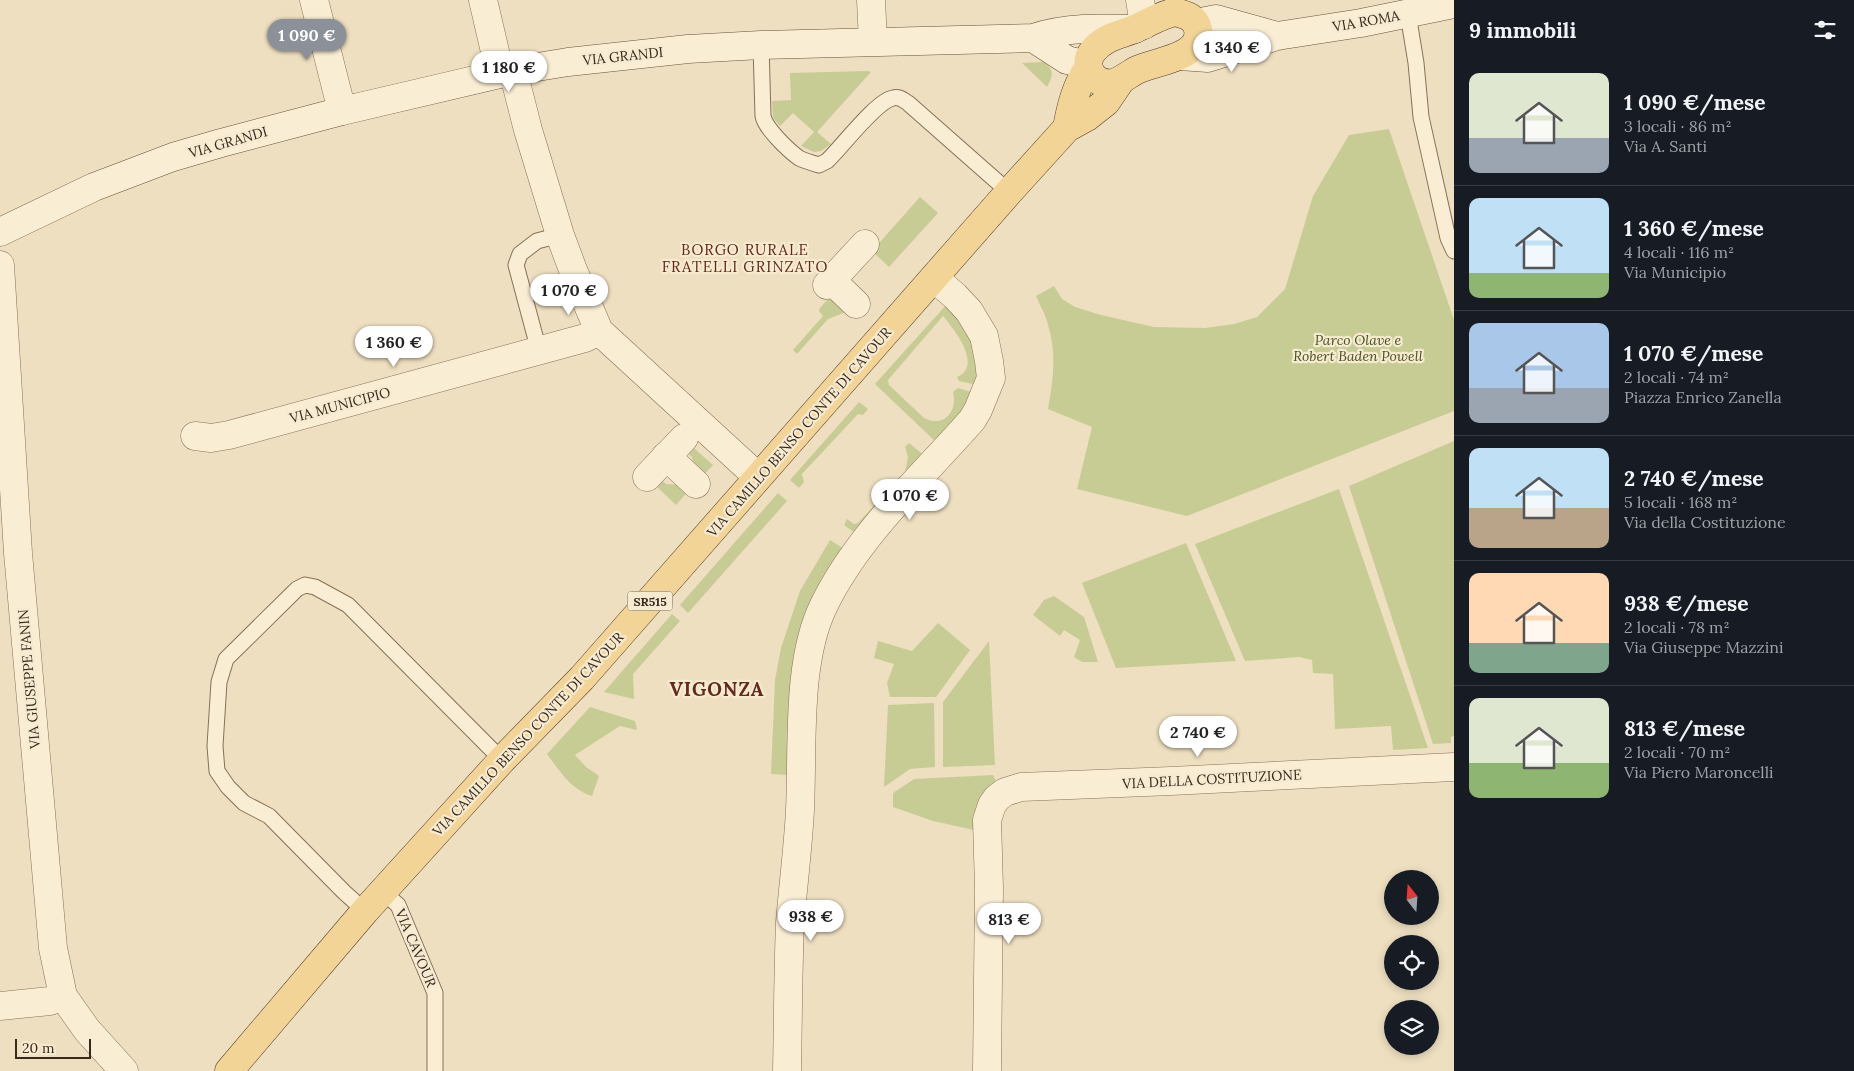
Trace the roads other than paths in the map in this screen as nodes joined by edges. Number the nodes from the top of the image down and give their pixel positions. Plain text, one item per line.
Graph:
1 (314, 0) edge
2 (483, 0) edge
3 (871, 0) edge
4 (1454, 4) edge
5 (1150, 14) edge
6 (1408, 14) junction
7 (1199, 15) edge
8 (1277, 36) junction
9 (1033, 38) junction
10 (873, 42) junction
11 (761, 45) junction
12 (1180, 56) junction
13 (1088, 67) junction
14 (506, 72) junction
15 (1121, 80) junction
16 (342, 111) junction
17 (1067, 128) junction
18 (1009, 192) junction
19 (0, 232) edge
20 (560, 235) junction
21 (865, 244) dead end
22 (1454, 251) edge
23 (0, 265) edge
24 (934, 278) junction
25 (856, 304) dead end
26 (599, 331) junction
27 (539, 351) junction
28 (195, 436) dead end
29 (647, 477) dead end
30 (758, 477) junction
31 (696, 484) dead end
32 (502, 760) junction
33 (1454, 767) edge
34 (374, 902) junction
35 (63, 996) junction
36 (0, 1006) edge
37 (124, 1071) edge
38 (229, 1071) edge
39 (434, 1071) edge
40 (787, 1071) edge
41 (987, 1071) edge

1 - 16 street
2 - 14 street
3 - 10 street
4 - 6 street, VIA ROMA
5 - 7 main road
5 - 9 street, VIA GRANDI
5 - 13 main road
6 - 8 street, VIA ROMA
6 - 22 lane
7 - 8 street, VIA ROMA
7 - 12 main road
8 - 12 street, VIA ROMA
9 - 10 street, VIA GRANDI
9 - 13 street
10 - 11 street, VIA GRANDI
11 - 14 street, VIA GRANDI
11 - 18 lane
12 - 15 main road
13 - 15 main road
13 - 17 main road
14 - 16 street, VIA GRANDI
14 - 20 street
15 - 17 main road, SR515
16 - 19 street, VIA GRANDI
17 - 18 main road, VIA CAMILLO BENSO CONTE DI CAVOUR / SR515
18 - 24 main road, VIA CAMILLO BENSO CONTE DI CAVOUR / SR515
20 - 26 street
20 - 27 lane
21 - 25 street
23 - 35 street, VIA GIUSEPPE FANIN
24 - 30 main road, VIA CAMILLO BENSO CONTE DI CAVOUR / SR515
24 - 40 street
26 - 27 street, VIA MUNICIPIO
26 - 30 street
27 - 28 street, VIA MUNICIPIO
29 - 31 street
30 - 32 main road, VIA CAMILLO BENSO CONTE DI CAVOUR / SR515
32 - 34 main road, VIA CAMILLO BENSO CONTE DI CAVOUR / SR515
32 - 34 lane, VIA CAVOUR
33 - 41 street, VIA DELLA COSTITUZIONE
34 - 38 main road, VIA CAMILLO BENSO CONTE DI CAVOUR / SR515
34 - 39 lane, VIA CAVOUR
35 - 36 street
35 - 37 street, VIA GIUSEPPE FANIN

